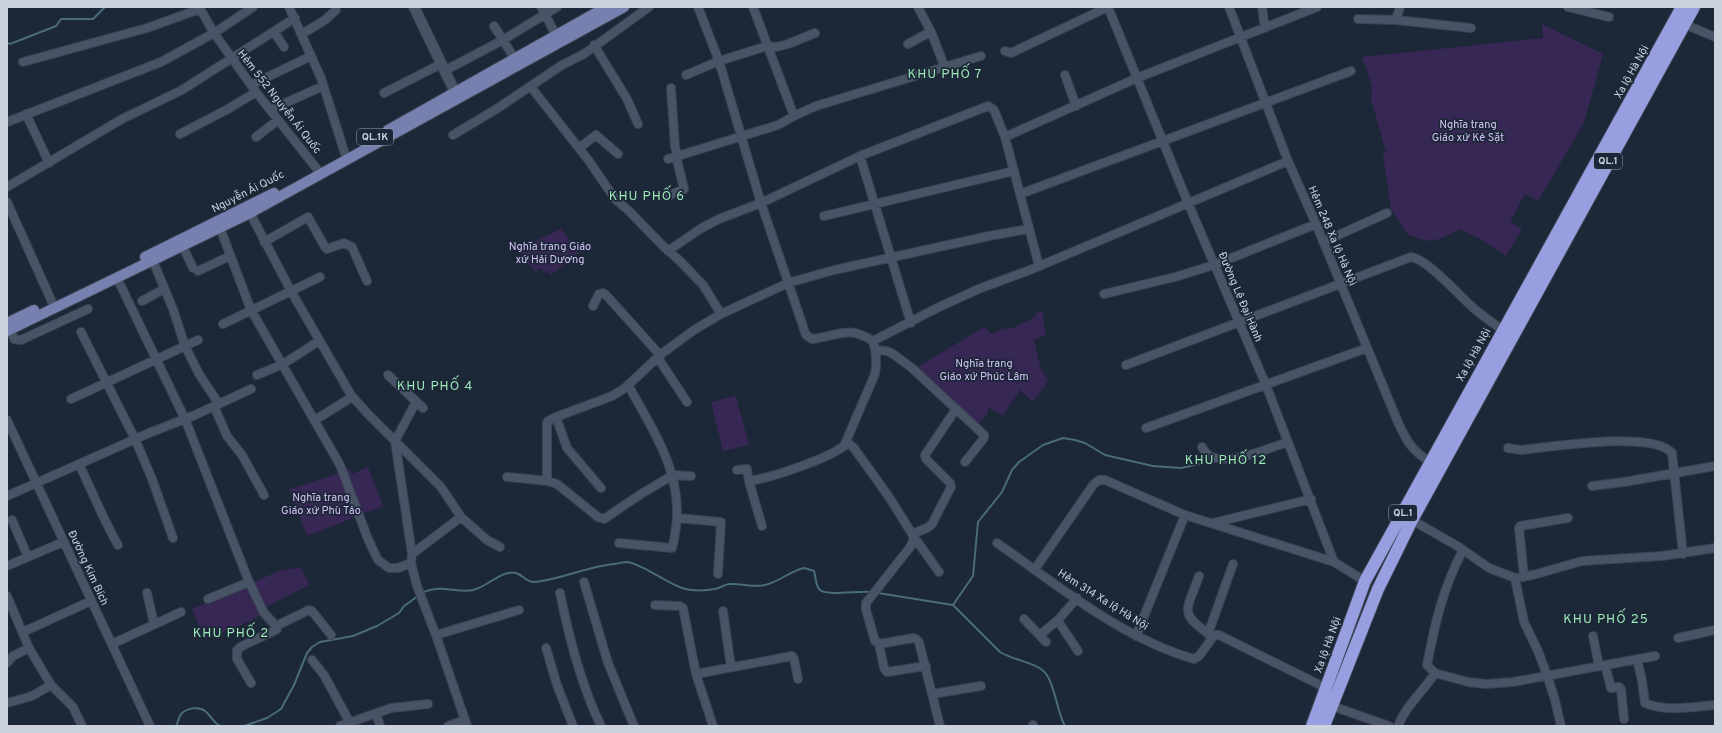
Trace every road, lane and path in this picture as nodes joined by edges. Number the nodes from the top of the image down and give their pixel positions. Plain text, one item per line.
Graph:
1 (252, 7) edge
2 (289, 7) edge
3 (414, 7) edge
4 (541, 7) edge
5 (557, 7) edge
6 (606, 7) edge
7 (624, 7) edge
8 (649, 7) edge
9 (698, 7) edge
10 (753, 7) edge
11 (918, 7) edge
12 (1229, 7) edge
13 (1262, 7) edge
14 (1317, 7) edge
15 (1400, 7) edge
16 (1568, 7) edge
17 (1682, 7) edge
18 (1694, 7) edge
19 (199, 8) edge
20 (1111, 8) edge
21 (336, 10) dead end
22 (545, 15) junction
23 (1610, 16) dead end
24 (295, 18) junction
25 (1358, 19) dead end
26 (1396, 20) junction
27 (1684, 24) junction
28 (494, 26) dead end
29 (1266, 28) junction
30 (1471, 28) dead end
31 (274, 32) junction
32 (930, 32) junction
33 (214, 33) junction
34 (815, 33) dead end
35 (302, 34) junction
36 (556, 35) junction
37 (1241, 36) junction
38 (1715, 37) edge
39 (503, 40) junction
40 (908, 44) dead end
41 (594, 45) junction
42 (767, 46) junction
43 (284, 47) dead end
44 (1006, 51) dead end
45 (311, 56) junction
46 (981, 56) dead end
47 (232, 59) junction
48 (515, 59) junction
49 (719, 61) junction
50 (23, 62) dead end
51 (443, 67) junction
52 (945, 68) junction
53 (1352, 71) dead end
54 (686, 75) dead end
55 (1065, 75) dead end
56 (495, 76) junction
57 (1137, 78) junction
58 (323, 86) junction
59 (531, 87) junction
60 (670, 88) dead end
61 (253, 89) junction
62 (455, 92) junction
63 (384, 93) dead end
64 (1266, 102) junction
65 (1076, 106) junction
66 (270, 110) junction
67 (26, 114) junction
68 (1629, 115) junction
69 (794, 116) junction
70 (278, 120) junction
71 (7, 122) edge
72 (638, 124) dead end
73 (180, 134) dead end
74 (453, 135) dead end
75 (256, 137) dead end
76 (742, 137) junction
77 (1005, 137) junction
78 (1163, 140) junction
79 (579, 148) junction
80 (345, 154) junction
81 (618, 154) dead end
82 (860, 156) junction
83 (674, 157) junction
84 (1288, 161) junction
85 (49, 163) junction
86 (317, 169) junction
87 (1014, 171) junction
88 (7, 187) edge
89 (1020, 194) junction
90 (668, 196) dead end
91 (7, 202) edge
92 (1188, 202) junction
93 (761, 203) junction
94 (875, 204) junction
95 (246, 213) junction
96 (1387, 213) dead end
97 (824, 216) dead end
98 (1316, 224) junction
99 (220, 228) junction
100 (1029, 229) junction
101 (264, 242) junction
102 (1323, 242) junction
103 (183, 247) junction
104 (668, 251) junction
105 (230, 256) junction
106 (890, 258) junction
107 (153, 261) junction
108 (1214, 264) junction
109 (1039, 266) junction
110 (320, 277) dead end
111 (117, 278) junction
112 (367, 281) dead end
113 (788, 283) junction
114 (1341, 285) junction
115 (164, 289) junction
116 (291, 291) junction
117 (1104, 294) dead end
118 (142, 301) dead end
119 (52, 302) junction
120 (593, 306) dead end
121 (88, 309) dead end
122 (251, 310) junction
123 (721, 314) junction
124 (910, 322) junction
125 (1239, 323) junction
126 (223, 324) dead end
127 (8, 327) edge
128 (81, 332) dead end
129 (1507, 333) junction
130 (198, 340) dead end
131 (319, 341) junction
132 (873, 341) junction
133 (185, 346) junction
134 (1367, 348) junction
135 (876, 350) junction
136 (659, 357) junction
137 (156, 359) junction
138 (283, 364) junction
139 (1126, 365) dead end
140 (257, 375) dead end
141 (388, 375) dead end
142 (107, 382) junction
143 (628, 385) junction
144 (1266, 385) junction
145 (251, 388) dead end
146 (352, 397) junction
147 (71, 399) dead end
148 (416, 402) junction
149 (687, 402) dead end
150 (216, 405) junction
151 (424, 408) dead end
152 (956, 409) junction
153 (556, 417) junction
154 (185, 419) junction
155 (7, 420) edge
156 (315, 420) junction
157 (1146, 428) dead end
158 (9, 432) edge
159 (135, 439) junction
160 (395, 441) junction
161 (847, 442) junction
162 (1288, 442) junction
163 (1202, 448) dead end
164 (1508, 448) dead end
165 (965, 462) dead end
166 (1430, 462) junction
167 (79, 464) junction
168 (1715, 466) edge
169 (737, 470) dead end
170 (1674, 474) junction
171 (673, 476) junction
172 (691, 476) dead end
173 (507, 477) dead end
174 (546, 481) junction
175 (750, 481) junction
176 (37, 483) junction
177 (1592, 486) dead end
178 (601, 488) dead end
179 (264, 495) dead end
180 (7, 496) edge
181 (1311, 500) junction
182 (1185, 515) junction
183 (462, 517) junction
184 (677, 518) junction
185 (1568, 518) dead end
186 (12, 520) dead end
187 (1412, 520) junction
188 (1212, 524) junction
189 (762, 526) dead end
190 (913, 536) junction
191 (173, 538) dead end
192 (63, 542) junction
193 (619, 543) dead end
194 (997, 543) dead end
195 (118, 545) dead end
196 (500, 547) dead end
197 (1715, 548) edge
198 (1463, 550) junction
199 (412, 554) junction
200 (1683, 554) junction
201 (28, 557) junction
202 (1334, 562) junction
203 (411, 563) junction
204 (1233, 564) dead end
205 (7, 566) edge
206 (1035, 569) junction
207 (939, 572) dead end
208 (718, 574) dead end
209 (1199, 576) dead end
210 (1524, 577) junction
211 (1514, 578) junction
212 (1365, 581) junction
213 (249, 582) junction
214 (584, 582) dead end
215 (147, 593) dead end
216 (560, 593) dead end
217 (7, 596) edge
218 (1077, 598) junction
219 (208, 599) dead end
220 (91, 601) junction
221 (655, 605) dead end
222 (519, 610) dead end
223 (181, 612) dead end
224 (723, 612) dead end
225 (1024, 619) dead end
226 (1058, 621) junction
227 (154, 624) junction
228 (276, 626) junction
229 (1715, 630) edge
230 (23, 632) junction
231 (331, 635) dead end
232 (436, 635) junction
233 (1040, 635) junction
234 (1136, 636) junction
235 (1210, 636) junction
236 (1593, 636) dead end
237 (1678, 638) dead end
238 (1046, 642) dead end
239 (112, 644) junction
240 (879, 644) junction
241 (29, 648) junction
242 (546, 648) dead end
243 (1078, 651) dead end
244 (1655, 656) dead end
245 (1637, 659) junction
246 (312, 660) dead end
247 (7, 663) edge
248 (1602, 665) junction
249 (926, 666) junction
250 (731, 667) junction
251 (1435, 673) junction
252 (696, 674) junction
253 (1547, 675) junction
254 (798, 679) dead end
255 (251, 683) dead end
256 (51, 685) junction
257 (981, 686) dead end
258 (1326, 688) junction
259 (932, 694) junction
260 (7, 703) edge
261 (428, 704) dead end
262 (1715, 705) edge
263 (1332, 706) junction
264 (376, 713) junction
265 (1624, 719) dead end
266 (350, 723) junction
267 (466, 723) edge
268 (82, 726) edge
269 (150, 726) edge
270 (340, 726) edge
271 (380, 726) edge
272 (448, 726) edge
273 (573, 726) edge
274 (601, 726) edge
275 (634, 726) edge
276 (713, 726) edge
277 (940, 726) edge
278 (1312, 726) edge
279 (1324, 726) edge
280 (1389, 726) edge
281 (1398, 726) edge
282 (1561, 726) edge

1 - 33 street
2 - 24 street
3 - 51 street
4 - 22 street
5 - 22 street
6 - 36 main road, QL.1K
7 - 56 main road, QL.1K
8 - 41 street
9 - 49 street
10 - 42 street
11 - 32 street
12 - 37 street, Hẻm 248 Xa lộ Hà Nội
13 - 29 street
14 - 29 street
15 - 26 street
16 - 23 street
17 - 68 highway, Xa lộ Hà Nội / QL.1
18 - 27 highway, Xa lộ Hà Nội / QL.1
19 - 33 street, Hẻm 552 Nguyễn Ái Quốc
19 - 50 street
20 - 44 street
20 - 57 street, Đường Lê Đại Hành
21 - 35 street
22 - 36 street
22 - 39 street
24 - 31 street
24 - 35 street
25 - 26 street
26 - 30 street
27 - 38 street
27 - 68 highway, Xa lộ Hà Nội / QL.1
28 - 39 street
29 - 37 street
31 - 43 street
31 - 47 street
32 - 40 street
32 - 52 street
33 - 47 street, Hẻm 552 Nguyễn Ái Quốc
33 - 67 street
34 - 42 street
35 - 45 street
36 - 48 main road, QL.1K
37 - 57 street
37 - 64 street, Hẻm 248 Xa lộ Hà Nội
39 - 48 street
39 - 51 street
41 - 59 street
41 - 72 street
42 - 49 street
42 - 69 street
45 - 58 street
45 - 61 street
46 - 52 street
47 - 61 street, Hẻm 552 Nguyễn Ái Quốc
47 - 85 street
48 - 56 main road, QL.1K
49 - 54 street
49 - 76 street
51 - 62 street
51 - 63 street
52 - 69 street
53 - 64 street
55 - 65 street
56 - 62 main road, Nguyễn Ái Quốc / QL.1K
56 - 95 main road, Nguyễn Ái Quốc / QL.1K
57 - 65 street
57 - 78 street, Đường Lê Đại Hành
58 - 66 street
58 - 80 street
59 - 74 street
59 - 79 street
60 - 83 street
61 - 66 street, Hẻm 552 Nguyễn Ái Quốc
61 - 73 street
62 - 80 main road, Nguyễn Ái Quốc / QL.1K
64 - 78 street
64 - 84 street, Hẻm 248 Xa lộ Hà Nội
65 - 77 street
66 - 70 street, Hẻm 552 Nguyễn Ái Quốc
67 - 71 street
67 - 85 street
68 - 129 highway, Xa lộ Hà Nội / QL.1
69 - 76 street
70 - 75 street
70 - 86 street, Hẻm 552 Nguyễn Ái Quốc
76 - 83 street
76 - 93 street
77 - 82 street
77 - 87 street
78 - 89 street
78 - 92 street, Đường Lê Đại Hành
79 - 81 street
79 - 104 street
80 - 86 main road, Nguyễn Ái Quốc / QL.1K
82 - 93 street
82 - 94 street
83 - 90 street
84 - 92 street
84 - 98 street, Hẻm 248 Xa lộ Hà Nội
85 - 88 street
86 - 95 main road, Nguyễn Ái Quốc / QL.1K
87 - 89 street
87 - 94 street
89 - 100 street
91 - 119 street
92 - 108 street, Đường Lê Đại Hành
92 - 109 street
93 - 104 street
93 - 113 street
94 - 97 street
94 - 106 street
95 - 99 main road, Nguyễn Ái Quốc / QL.1K
95 - 101 street
95 - 119 main road, Nguyễn Ái Quốc / QL.1K
96 - 102 street
98 - 102 street, Hẻm 248 Xa lộ Hà Nội
98 - 108 street
99 - 103 main road, Nguyễn Ái Quốc / QL.1K
99 - 105 street
100 - 106 street
100 - 109 street
101 - 112 street
101 - 116 street
102 - 114 street, Hẻm 248 Xa lộ Hà Nội
103 - 105 street
103 - 107 main road, Nguyễn Ái Quốc / QL.1K
104 - 123 street
105 - 122 street
106 - 113 street
106 - 124 street
107 - 111 main road, Nguyễn Ái Quốc / QL.1K
107 - 115 street
108 - 117 street
108 - 125 street, Đường Lê Đại Hành
109 - 124 street
110 - 116 street
111 - 127 main road, Nguyễn Ái Quốc / QL.1K
111 - 137 street
113 - 123 street
113 - 132 street
114 - 125 street
114 - 129 street
114 - 134 street, Hẻm 248 Xa lộ Hà Nội
115 - 118 street
115 - 133 street
116 - 122 street
116 - 131 street
119 - 127 main road, Nguyễn Ái Quốc / QL.1K
120 - 136 street
121 - 127 street
122 - 126 street
122 - 138 street
123 - 136 street
124 - 132 street
125 - 139 street
125 - 144 street, Đường Lê Đại Hành
128 - 142 street
129 - 166 highway, Xa lộ Hà Nội / QL.1
129 - 187 highway, Xa lộ Hà Nội / QL.1
130 - 133 street
131 - 138 street
131 - 146 street
132 - 135 street
133 - 137 street
133 - 150 street
134 - 144 street
134 - 166 street, Hẻm 248 Xa lộ Hà Nội
135 - 152 street
135 - 161 street
136 - 143 street
136 - 149 street
137 - 142 street
137 - 154 street
138 - 140 street
138 - 156 street
141 - 148 street
142 - 147 street
142 - 159 street
143 - 153 street
143 - 171 street
144 - 157 street
144 - 162 street, Đường Lê Đại Hành
145 - 150 street
146 - 156 street
146 - 160 street
148 - 151 street
148 - 160 street
150 - 154 street
150 - 179 street
152 - 165 street
152 - 190 street
153 - 174 street
153 - 178 street
154 - 159 street
154 - 213 street
155 - 158 street, Đường Kim Bích
156 - 203 street
158 - 176 street, Đường Kim Bích
159 - 167 street
159 - 191 street
160 - 183 street
160 - 199 street
161 - 175 street
161 - 190 street
162 - 163 street
162 - 181 street, Đường Lê Đại Hành
164 - 170 street
166 - 212 highway, Xa lộ Hà Nội / QL.1
167 - 176 street
167 - 195 street
168 - 170 street
169 - 175 street
170 - 177 street
170 - 200 street
171 - 172 street
171 - 174 street
171 - 184 street
173 - 174 street
175 - 189 street
176 - 180 street
176 - 192 street, Đường Kim Bích
181 - 188 street
181 - 202 street, Đường Lê Đại Hành
182 - 188 street
182 - 206 street
182 - 234 street
183 - 196 street
183 - 199 street
184 - 193 street
184 - 208 street
185 - 210 street
186 - 201 street
187 - 198 street
187 - 263 highway, Xa lộ Hà Nội / QL.1
188 - 202 street
190 - 207 street
190 - 240 street
192 - 201 street
192 - 220 street, Đường Kim Bích
194 - 206 street, Hẻm 314 Xa lộ Hà Nội
197 - 200 street
198 - 211 street
198 - 251 street
199 - 203 street
200 - 210 street
201 - 205 street
202 - 212 street
203 - 232 street
204 - 235 street
206 - 218 street, Hẻm 314 Xa lộ Hà Nội
209 - 235 street
210 - 211 street
211 - 253 street
212 - 258 highway, Xa lộ Hà Nội / QL.1
213 - 219 street
213 - 228 street
214 - 275 street
215 - 227 street
216 - 274 street
217 - 230 street
218 - 226 street
218 - 234 street, Hẻm 314 Xa lộ Hà Nội
220 - 230 street
220 - 239 street, Đường Kim Bích
221 - 252 street
222 - 232 street
223 - 227 street
224 - 250 street
225 - 233 street
226 - 233 street
226 - 243 street
227 - 239 street
228 - 231 street
228 - 255 street
229 - 237 street
230 - 241 street
232 - 267 street
233 - 238 street
234 - 235 street, Hẻm 314 Xa lộ Hà Nội
235 - 258 street
236 - 248 street
239 - 269 street, Đường Kim Bích
240 - 249 street
240 - 249 street
241 - 247 street
241 - 256 street
242 - 273 street
244 - 245 street
245 - 248 street
245 - 262 street
246 - 266 street
248 - 253 street
248 - 265 street
249 - 259 street
250 - 252 street
250 - 254 street
251 - 253 street
251 - 281 street
252 - 276 street
253 - 282 street
256 - 260 street
256 - 268 street
257 - 259 street
258 - 278 highway, Xa lộ Hà Nội / QL.1
259 - 277 street
261 - 264 street
263 - 279 highway, Xa lộ Hà Nội / QL.1
263 - 280 street
264 - 266 street
264 - 271 street
266 - 270 street
267 - 272 street

